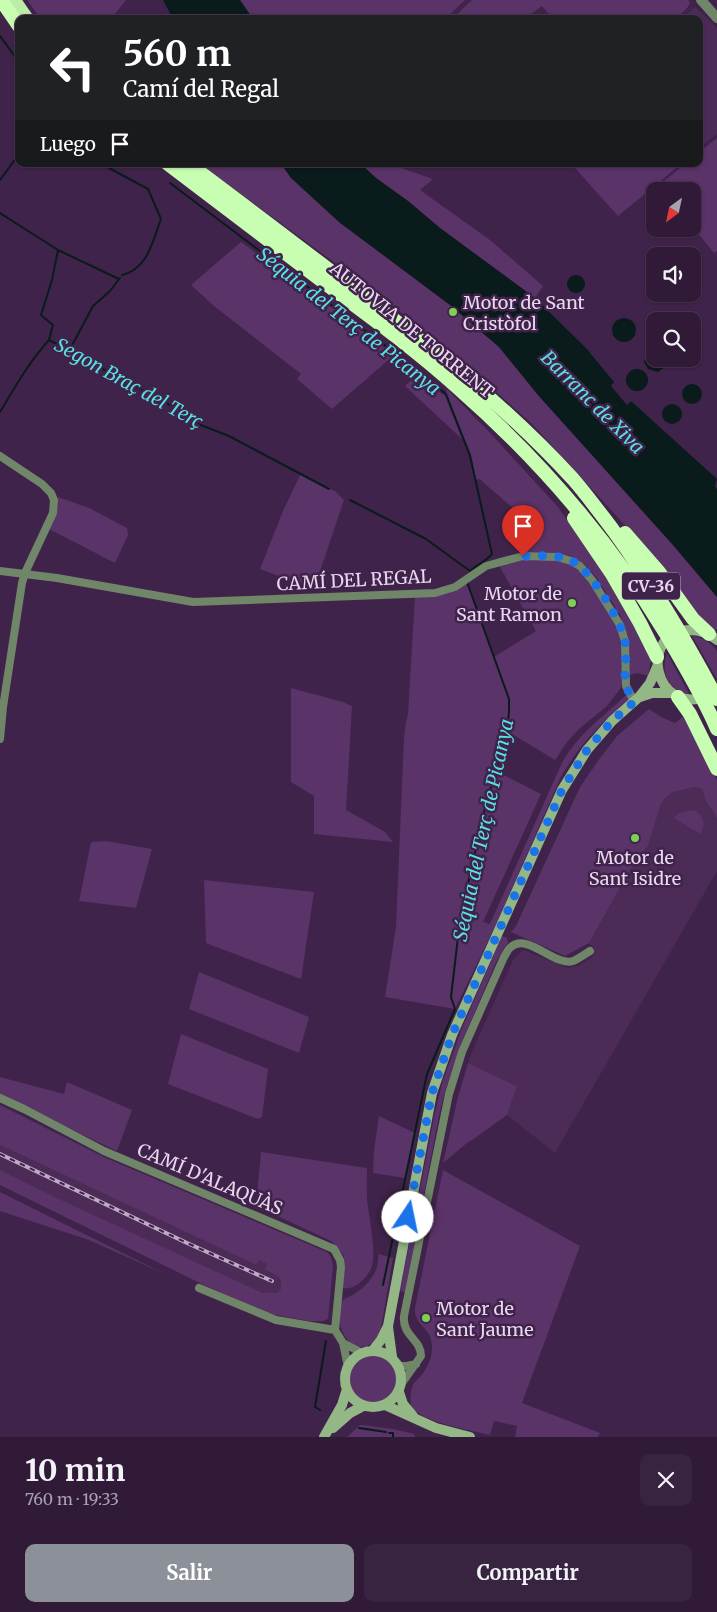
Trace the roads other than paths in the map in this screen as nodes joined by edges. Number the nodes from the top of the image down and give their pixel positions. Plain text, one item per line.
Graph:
1 (2, 0) edge
2 (15, 0) edge
3 (21, 0) edge
4 (701, 0) edge
5 (25, 15) edge
6 (31, 15) edge
7 (717, 18) edge
8 (15, 20) edge
9 (172, 167) edge
10 (194, 167) edge
11 (0, 456) edge
12 (539, 468) junction
13 (574, 480) junction
14 (0, 571) edge
15 (25, 573) junction
16 (711, 636) edge
17 (658, 658) junction
18 (717, 690) edge
19 (679, 697) junction
20 (637, 699) junction
21 (717, 699) edge
22 (717, 729) edge
23 (0, 739) edge
24 (717, 769) edge
25 (590, 951) dead end
26 (0, 1098) edge
27 (200, 1288) dead end
28 (388, 1326) junction
29 (335, 1330) junction
30 (342, 1343) junction
31 (368, 1351) junction
32 (392, 1357) junction
33 (416, 1364) junction
34 (399, 1366) junction
35 (348, 1367) junction
36 (401, 1387) junction
37 (346, 1389) junction
38 (385, 1405) junction
39 (363, 1406) junction
40 (420, 1421) junction
41 (326, 1434) edge
42 (470, 1437) edge

1 - 8 highway
2 - 5 highway
3 - 6 highway
4 - 7 street
9 - 12 highway, AUTOVIA DE TORRENT / CV-36
10 - 13 highway, AUTOVIA DE TORRENT / CV-36
11 - 15 street
12 - 17 highway
12 - 22 highway, AUTOVIA DE TORRENT / CV-36
13 - 16 highway
13 - 21 highway, AUTOVIA DE TORRENT / CV-36
14 - 15 street, CAMÍ DEL REGAL
15 - 20 street, CAMÍ DEL REGAL
15 - 23 street
16 - 17 main road
17 - 19 main road
17 - 20 main road
18 - 19 main road
19 - 20 main road
19 - 24 highway
20 - 28 main road
25 - 33 street
26 - 29 street, CAMÍ D'ALAQUÀS
27 - 29 street
28 - 31 main road
28 - 32 main road
29 - 30 street
30 - 31 street
30 - 35 street
31 - 32 main road
31 - 35 main road
32 - 34 main road
33 - 34 street
33 - 36 street
34 - 36 main road
35 - 37 main road
36 - 38 main road
36 - 40 main road
37 - 39 main road
37 - 41 main road
38 - 39 main road
38 - 40 main road
39 - 41 main road
40 - 42 main road

